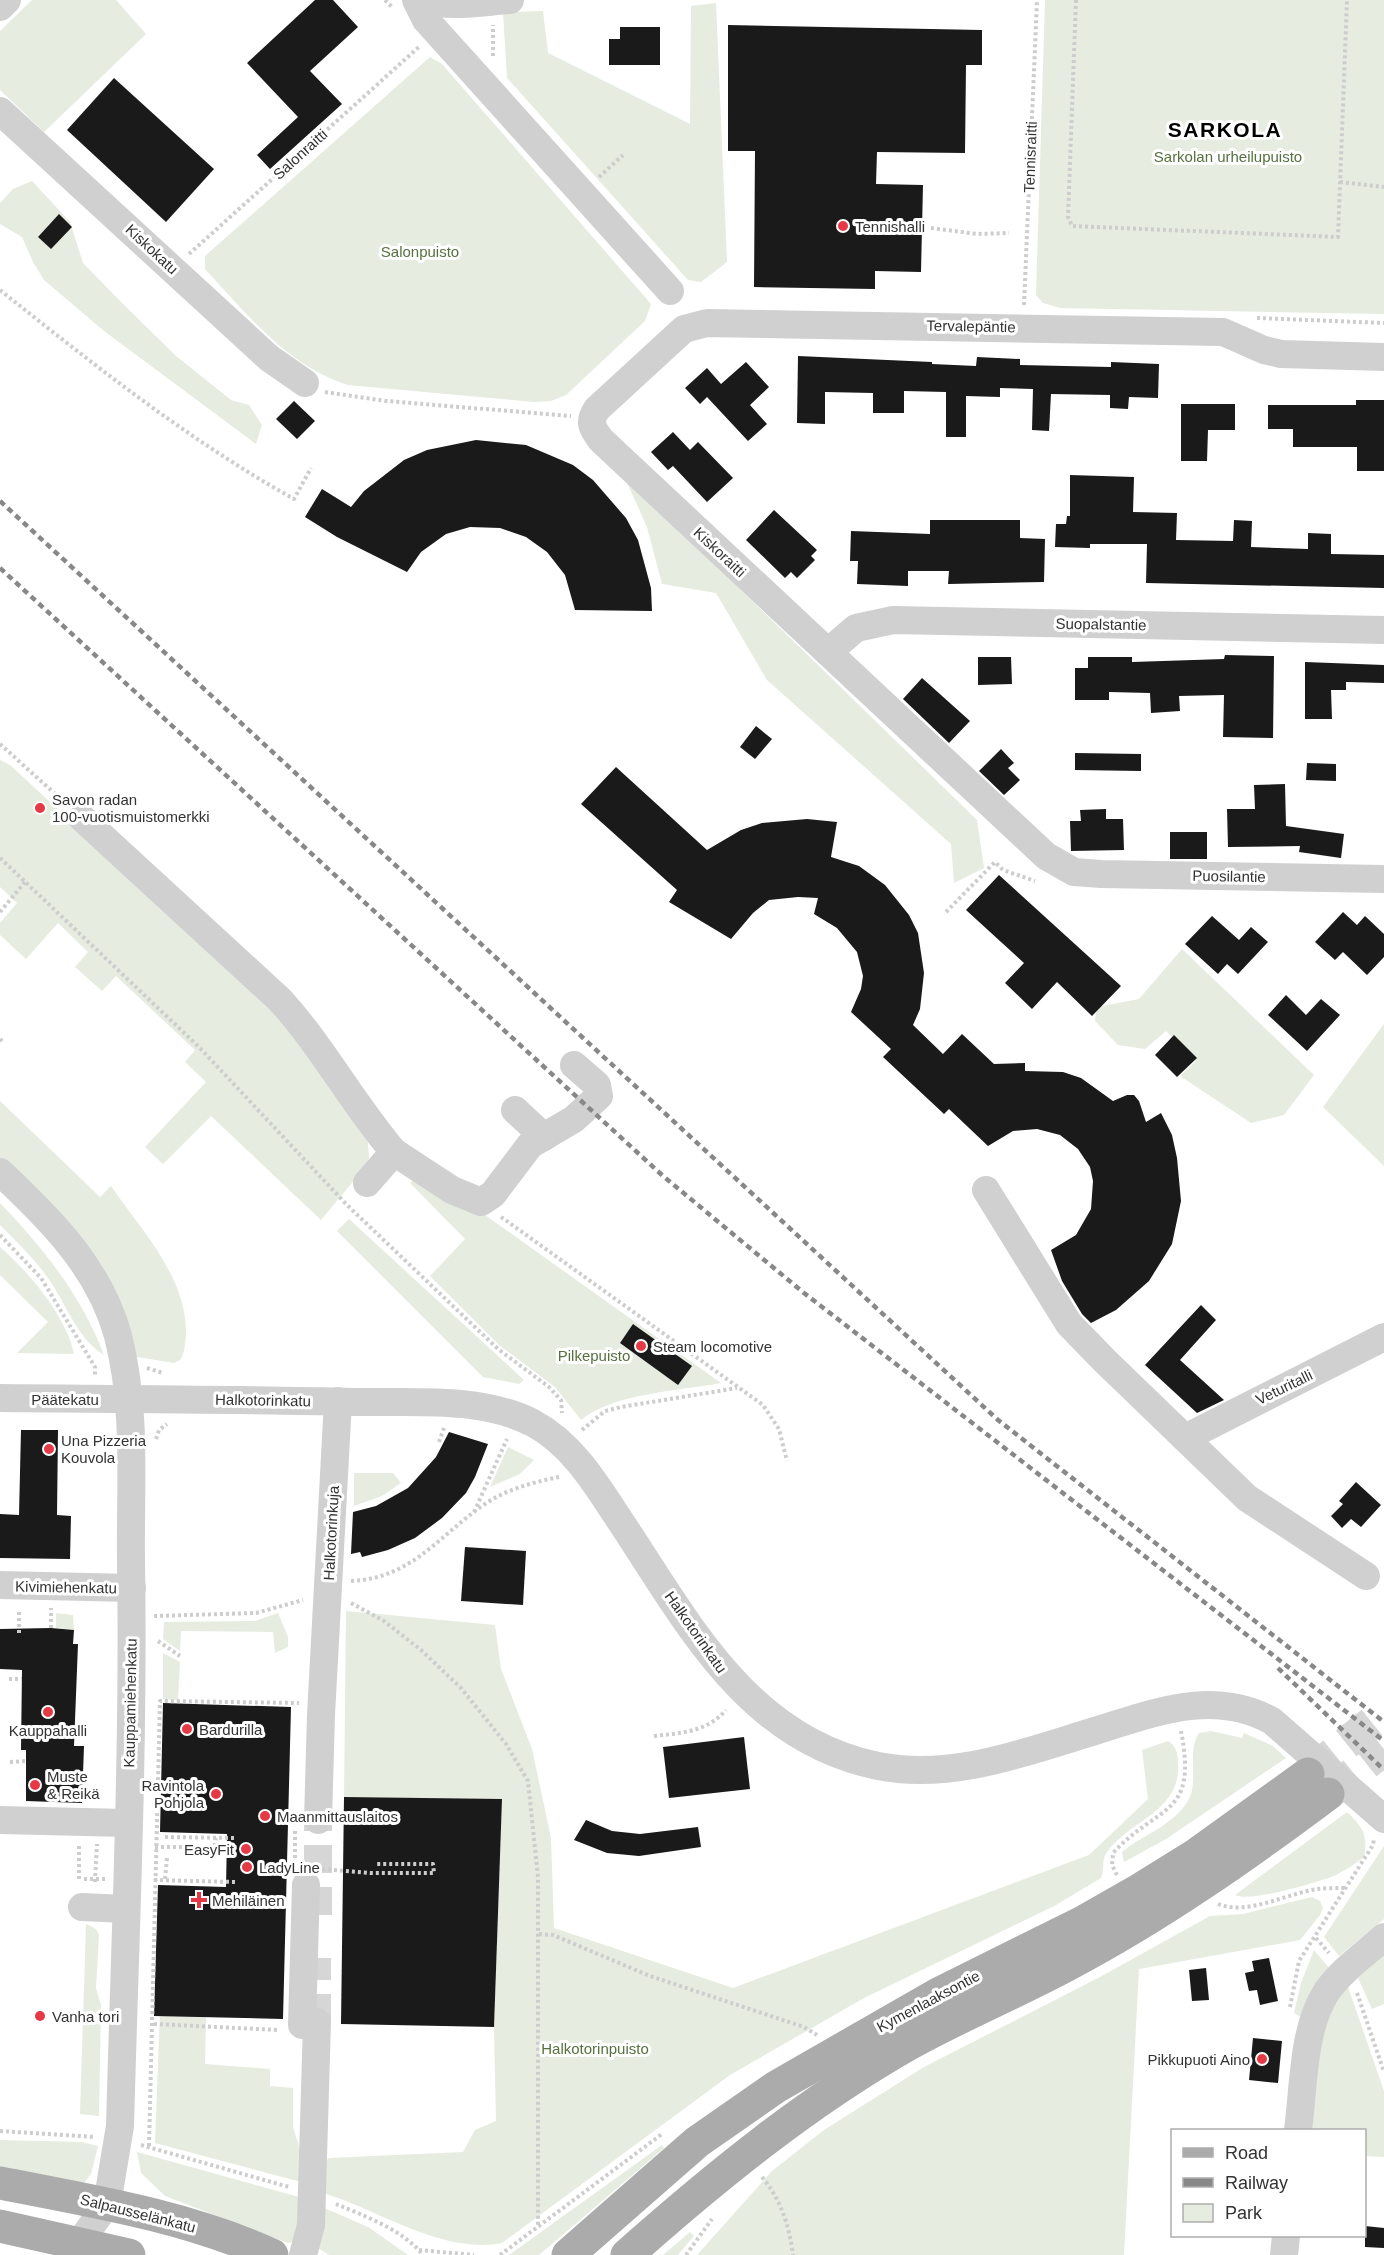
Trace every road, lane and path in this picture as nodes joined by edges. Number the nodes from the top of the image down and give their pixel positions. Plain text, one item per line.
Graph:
1 (7, 0) edge
2 (416, 0) edge
3 (423, 0) edge
4 (1037, 0) edge
5 (1076, 0) edge
6 (1347, 0) edge
7 (490, 2) edge
8 (0, 7) edge
9 (427, 40) dead end
10 (492, 93) junction
11 (0, 111) edge
12 (1340, 182) junction
13 (1384, 187) edge
14 (931, 228) dead end
15 (1009, 233) dead end
16 (173, 268) junction
17 (0, 290) edge
18 (670, 291) dead end
19 (1024, 313) dead end
20 (1384, 357) edge
21 (305, 383) joint
22 (591, 418) junction
23 (311, 468) dead end
24 (1384, 630) edge
25 (828, 652) junction
26 (0, 744) edge
27 (82, 818) joint
28 (0, 858) edge
29 (1074, 872) joint
30 (1384, 879) edge
31 (1035, 881) dead end
32 (26, 882) junction
33 (0, 912) edge
34 (946, 912) dead end
35 (574, 1065) dead end
36 (515, 1110) dead end
37 (544, 1137) junction
38 (394, 1152) junction
39 (0, 1172) edge
40 (368, 1183) dead end
41 (986, 1190) dead end
42 (481, 1202) junction
43 (0, 1235) edge
44 (1384, 1337) edge
45 (94, 1385) dead end
46 (738, 1388) junction
47 (0, 1398) edge
48 (129, 1399) junction
49 (338, 1401) junction
50 (562, 1417) dead end
51 (172, 1422) dead end
52 (434, 1428) dead end
53 (444, 1428) junction
54 (454, 1428) dead end
55 (159, 1430) dead end
56 (579, 1432) dead end
57 (497, 1435) dead end
58 (507, 1438) junction
59 (1185, 1438) junction
60 (512, 1441) dead end
61 (439, 1442) dead end
62 (787, 1461) dead end
63 (555, 1470) dead end
64 (561, 1476) junction
65 (565, 1481) dead end
66 (473, 1513) junction
67 (1366, 1576) dead end
68 (132, 1588) junction
69 (328, 1589) junction
70 (10, 1594) edge
71 (51, 1604) dead end
72 (157, 1617) dead end
73 (51, 1628) dead end
74 (19, 1633) dead end
75 (158, 1641) dead end
76 (180, 1656) dead end
77 (9, 1679) dead end
78 (22, 1679) dead end
79 (156, 1699) dead end
80 (208, 1703) junction
81 (720, 1703) dead end
82 (726, 1710) junction
83 (299, 1714) dead end
84 (732, 1716) dead end
85 (1179, 1722) dead end
86 (1190, 1726) dead end
87 (1180, 1729) junction
88 (1170, 1732) dead end
89 (654, 1736) dead end
90 (26, 1761) dead end
91 (10, 1762) dead end
92 (0, 1820) edge
93 (98, 1822) junction
94 (127, 1822) junction
95 (307, 1824) joint
96 (1379, 1825) edge
97 (166, 1837) dead end
98 (216, 1838) junction
99 (236, 1838) dead end
100 (288, 1839) dead end
101 (295, 1839) junction
102 (157, 1847) junction
103 (79, 1853) dead end
104 (167, 1858) dead end
105 (377, 1864) dead end
106 (345, 1869) dead end
107 (300, 1876) joint
108 (1118, 1878) dead end
109 (79, 1879) dead end
110 (164, 1879) dead end
111 (156, 1880) junction
112 (235, 1882) dead end
113 (1347, 1888) junction
114 (1222, 1895) dead end
115 (88, 1908) joint
116 (125, 1909) junction
117 (539, 1934) junction
118 (1384, 1937) edge
119 (1316, 1938) junction
120 (1334, 1960) dead end
121 (1355, 1987) dead end
122 (1290, 2009) dead end
123 (154, 2024) junction
124 (302, 2026) junction
125 (818, 2035) dead end
126 (1384, 2072) edge
127 (1298, 2129) edge
128 (0, 2131) edge
129 (101, 2138) dead end
130 (135, 2144) dead end
131 (149, 2146) junction
132 (759, 2173) dead end
133 (0, 2183) edge
134 (312, 2194) junction
135 (107, 2204) junction
136 (0, 2226) edge
137 (538, 2227) dead end
138 (1286, 2237) edge
139 (80, 2242) junction
140 (419, 2250) junction
141 (129, 2255) edge
142 (272, 2255) edge
143 (303, 2255) edge
144 (423, 2255) edge
145 (474, 2255) edge
146 (568, 2255) edge
147 (627, 2255) edge
148 (793, 2255) edge
149 (1284, 2255) edge

1 - 8 street
2 - 10 street
3 - 7 street
4 - 19 path, Tennisraitti
5 - 12 path
6 - 12 path
7 - 10 path
9 - 16 path, Salonraitti
10 - 18 street
11 - 16 street, Kiskokatu
12 - 13 path
14 - 15 path
16 - 21 street, Kiskokatu
17 - 23 path
20 - 22 street, Tervalepäntie
21 - 22 path
22 - 25 street, Kiskoraitti
24 - 25 street, Suopalstantie
25 - 29 street, Kiskoraitti
26 - 27 path
27 - 38 street
28 - 32 path
29 - 30 street, Puosilantie
31 - 34 path
32 - 33 path
32 - 50 path
35 - 37 street
36 - 37 street
37 - 42 street
38 - 40 street
38 - 42 street
39 - 48 street, Kauppamiehenkatu
41 - 59 street
42 - 46 path
43 - 45 path
44 - 59 street, Veturitalli
46 - 56 path
46 - 62 path
47 - 48 street, Päätekatu
48 - 49 street, Halkotorinkatu
48 - 68 street, Kauppamiehenkatu
49 - 69 street, Halkotorinkuja
49 - 96 street, Halkotorinkatu
51 - 55 path
52 - 53 path
53 - 54 path
53 - 61 path
57 - 58 path
58 - 60 path
58 - 66 path
59 - 67 street
63 - 64 path
64 - 65 path
64 - 66 path
66 - 69 path
68 - 70 street, Kivimiehenkatu
68 - 94 street, Kauppamiehenkatu
69 - 72 path
69 - 95 street, Halkotorinkuja
69 - 117 path
70 - 74 path
71 - 73 path
75 - 76 path
77 - 78 path
79 - 80 path
80 - 83 path
80 - 102 path
81 - 82 path
82 - 84 path
82 - 89 path
85 - 87 path
86 - 87 path
87 - 88 path
87 - 108 path
90 - 91 path
92 - 93 street
93 - 94 street
93 - 115 path
94 - 116 street, Kauppamiehenkatu
95 - 101 path
96 - 113 path
97 - 98 path
98 - 99 path
98 - 102 path
100 - 101 path
101 - 107 path
102 - 111 path
103 - 109 path
104 - 110 path
105 - 106 path
107 - 124 street
111 - 112 path
111 - 123 path
113 - 114 path
113 - 119 path
115 - 116 street
116 - 135 street, Kauppamiehenkatu
117 - 125 path
117 - 137 path
118 - 127 street
119 - 120 path
119 - 122 path
121 - 126 path
123 - 124 path
123 - 131 path
124 - 134 street
128 - 129 path
130 - 131 path
131 - 134 path
132 - 148 path
133 - 135 main road, Salpausselänkatu
134 - 140 path
134 - 143 street
135 - 139 street
135 - 142 main road, Salpausselänkatu
136 - 139 main road
138 - 149 street
139 - 141 main road
140 - 144 path
140 - 145 path
146 - 147 main road, Kymenlaaksontie

